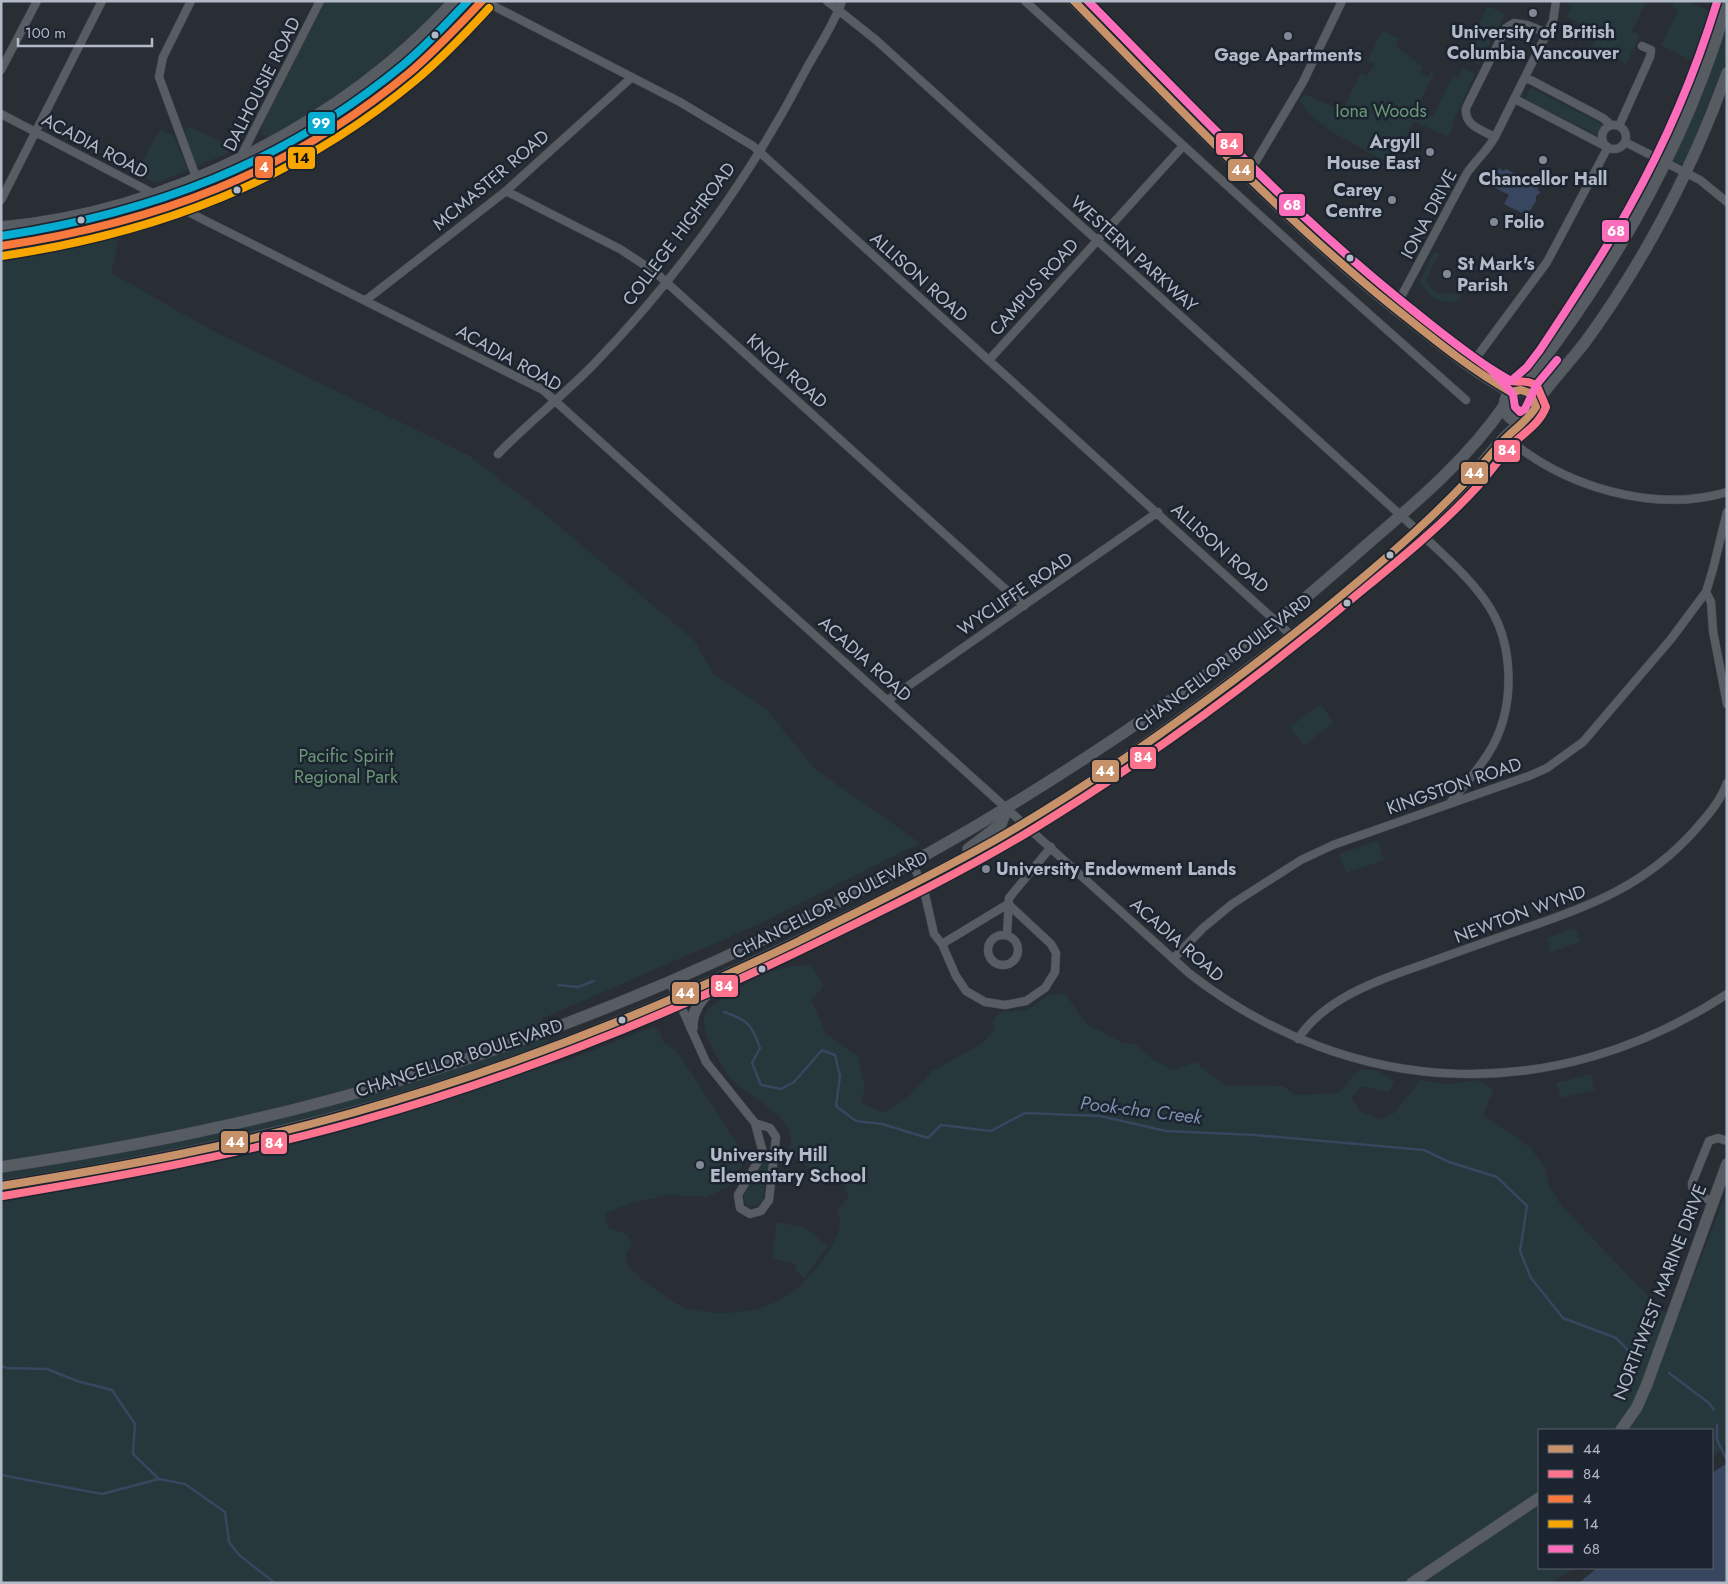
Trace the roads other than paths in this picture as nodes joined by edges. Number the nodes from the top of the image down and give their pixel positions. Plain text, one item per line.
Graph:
1 (37, 1) edge
2 (102, 1) edge
3 (191, 1) edge
4 (320, 1) edge
5 (454, 1) edge
6 (483, 1) edge
7 (827, 1) edge
8 (842, 1) edge
9 (1025, 1) edge
10 (1342, 1) edge
11 (1556, 1) edge
12 (1084, 3) edge
13 (1727, 5) edge
14 (839, 10) junction
15 (1547, 33) junction
16 (1642, 46) dead end
17 (1, 70) edge
18 (1727, 73) edge
19 (632, 77) junction
20 (1525, 78) junction
21 (1515, 98) junction
22 (1, 114) edge
23 (1615, 126) junction
24 (35, 132) junction
25 (1494, 137) junction
26 (1625, 142) junction
27 (1183, 146) junction
28 (1606, 146) junction
29 (759, 151) junction
30 (241, 157) junction
31 (1664, 162) junction
32 (1685, 172) junction
33 (196, 177) junction
34 (1249, 178) junction
35 (233, 182) junction
36 (506, 191) junction
37 (153, 193) junction
38 (1, 200) edge
39 (1727, 202) edge
40 (177, 206) junction
41 (1, 227) edge
42 (1097, 240) junction
43 (1, 246) edge
44 (666, 282) junction
45 (366, 300) junction
46 (1394, 310) junction
47 (989, 360) junction
48 (1470, 366) junction
49 (1509, 397) junction
50 (557, 400) junction
51 (1466, 400) dead end
52 (1536, 407) junction
53 (1522, 422) junction
54 (1506, 437) junction
55 (498, 454) dead end
56 (1727, 492) edge
57 (1158, 512) junction
58 (1727, 512) edge
59 (1401, 515) junction
60 (1418, 531) junction
61 (1706, 592) junction
62 (1024, 606) junction
63 (1278, 621) junction
64 (1292, 636) junction
65 (888, 700) junction
66 (1727, 704) edge
67 (1727, 783) edge
68 (1450, 803) junction
69 (1007, 808) junction
70 (1024, 824) junction
71 (1051, 848) junction
72 (912, 862) junction
73 (948, 866) junction
74 (920, 880) junction
75 (1008, 904) junction
76 (1007, 935) junction
77 (942, 944) junction
78 (1173, 959) junction
79 (717, 981) junction
80 (670, 982) junction
81 (1727, 994) edge
82 (678, 998) junction
83 (692, 1028) junction
84 (1298, 1039) junction
85 (755, 1123) junction
86 (1727, 1141) edge
87 (763, 1153) junction
88 (776, 1154) junction
89 (1727, 1164) edge
90 (1, 1167) edge
91 (1, 1186) edge
92 (1713, 1201) junction
93 (1623, 1429) edge
94 (1538, 1499) edge
95 (1412, 1583) edge

1 - 17 street
2 - 24 street
3 - 33 street
4 - 30 street, DALHOUSIE ROAD
5 - 30 main road
6 - 19 street, ALLISON ROAD
6 - 35 main road
7 - 14 street, WESTERN PARKWAY
8 - 14 street, COLLEGE HIGHROAD
9 - 27 street
10 - 34 street
11 - 15 street, IONA DRIVE
12 - 34 main road
13 - 31 main road, CHANCELLOR BOULEVARD
14 - 29 street, COLLEGE HIGHROAD
14 - 42 street, WESTERN PARKWAY
15 - 20 street, IONA DRIVE
15 - 25 street
16 - 23 street
18 - 32 main road
19 - 29 street, ALLISON ROAD
19 - 36 street, MCMASTER ROAD
20 - 21 street, IONA DRIVE
20 - 23 street
21 - 25 street, IONA DRIVE
21 - 28 street
22 - 24 street, ACADIA ROAD
23 - 26 street
23 - 28 street
24 - 37 street, ACADIA ROAD
24 - 38 street
25 - 46 street, IONA DRIVE
26 - 28 street
26 - 31 street
27 - 42 street, CAMPUS ROAD
27 - 51 street
28 - 48 street
29 - 44 street, COLLEGE HIGHROAD
29 - 47 street, ALLISON ROAD
30 - 33 main road
30 - 35 street, DALHOUSIE ROAD
31 - 32 street
31 - 49 main road, CHANCELLOR BOULEVARD
32 - 39 street
32 - 52 main road
33 - 37 main road
34 - 46 main road
35 - 40 main road
36 - 44 street, KNOX ROAD
36 - 45 street, MCMASTER ROAD
37 - 40 street, ACADIA ROAD
37 - 41 main road
40 - 43 main road
40 - 45 street, ACADIA ROAD
42 - 47 street, CAMPUS ROAD
42 - 59 street, WESTERN PARKWAY
44 - 50 street, COLLEGE HIGHROAD
44 - 62 street, KNOX ROAD
45 - 50 street, ACADIA ROAD
46 - 48 main road
47 - 57 street, ALLISON ROAD
48 - 49 main road
49 - 52 main road
49 - 53 main road
49 - 59 main road, CHANCELLOR BOULEVARD
50 - 55 street, COLLEGE HIGHROAD
50 - 65 street, ACADIA ROAD
52 - 53 main road
53 - 54 main road, CHANCELLOR BOULEVARD
54 - 56 street
54 - 60 main road, CHANCELLOR BOULEVARD
57 - 62 street, WYCLIFFE ROAD
57 - 63 street, ALLISON ROAD
58 - 61 street
59 - 60 street, WESTERN PARKWAY
59 - 63 main road, CHANCELLOR BOULEVARD
60 - 64 main road, CHANCELLOR BOULEVARD
60 - 68 street, WESTERN PARKWAY
61 - 66 street
61 - 68 street, KINGSTON ROAD
62 - 65 street, WYCLIFFE ROAD
63 - 64 street, ALLISON ROAD
63 - 69 main road, CHANCELLOR BOULEVARD
64 - 70 main road, CHANCELLOR BOULEVARD
65 - 69 street, ACADIA ROAD
67 - 84 street, NEWTON WYND
68 - 78 street, KINGSTON ROAD
69 - 70 street, ACADIA ROAD
69 - 72 main road, CHANCELLOR BOULEVARD
69 - 73 main road
70 - 71 street, ACADIA ROAD
70 - 73 main road, CHANCELLOR BOULEVARD
71 - 75 street
71 - 78 street, ACADIA ROAD
72 - 74 street
72 - 80 main road, CHANCELLOR BOULEVARD
73 - 74 main road, CHANCELLOR BOULEVARD
74 - 77 street
74 - 79 main road, CHANCELLOR BOULEVARD
75 - 76 street
75 - 77 street
75 - 77 street
76 - 76 street
78 - 84 street, ACADIA ROAD
79 - 82 main road, CHANCELLOR BOULEVARD
79 - 83 main road
80 - 82 street
80 - 90 main road, CHANCELLOR BOULEVARD
81 - 84 street, ACADIA ROAD
82 - 83 street
82 - 91 main road, CHANCELLOR BOULEVARD
83 - 85 street
85 - 87 street
85 - 88 street
86 - 92 street
87 - 88 street
87 - 88 street
89 - 92 main road, NORTHWEST MARINE DRIVE
92 - 93 main road, NORTHWEST MARINE DRIVE
94 - 95 main road

